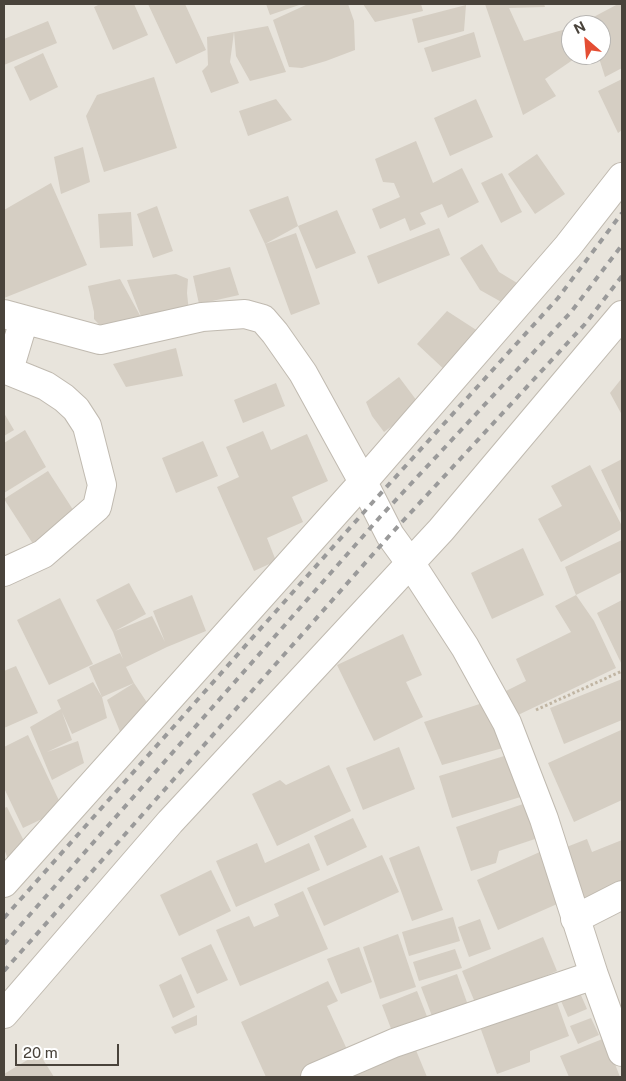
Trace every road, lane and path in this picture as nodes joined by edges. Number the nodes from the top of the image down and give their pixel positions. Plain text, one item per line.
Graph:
1 (622, 177) edge
2 (622, 315) edge
3 (16, 322) edge
4 (8, 366) edge
5 (363, 482) junction
6 (411, 564) junction
7 (4, 572) edge
8 (622, 671) edge
9 (507, 723) junction
10 (4, 883) edge
11 (622, 895) edge
12 (575, 919) junction
13 (594, 975) junction
14 (4, 1014) edge
15 (622, 1052) edge
16 (315, 1077) edge

1 - 5 street
2 - 6 street
3 - 4 street
3 - 5 street
4 - 7 street
5 - 6 street
5 - 10 street
6 - 9 street
6 - 14 street
8 - 9 path
9 - 12 street
11 - 12 street
12 - 13 street
13 - 15 street
13 - 16 street

